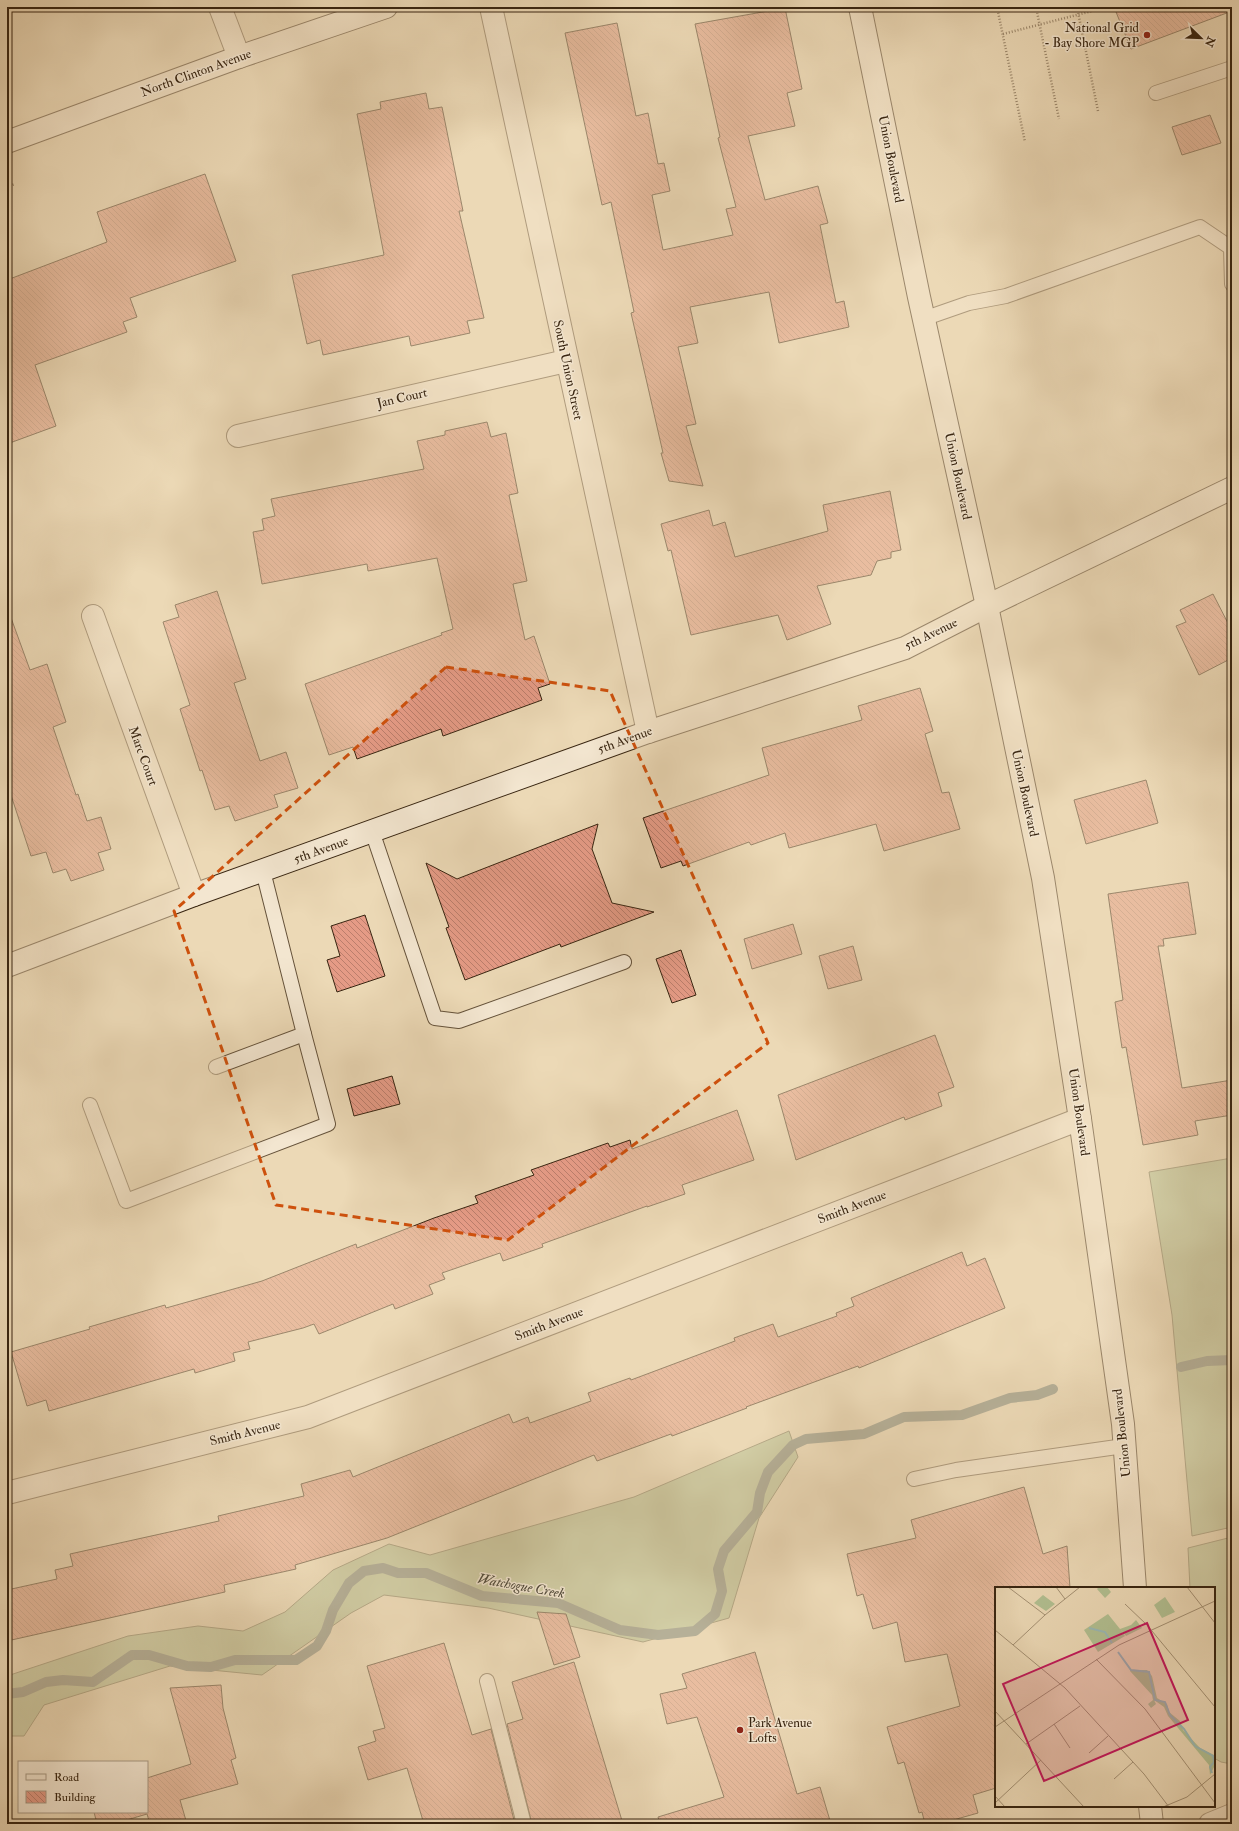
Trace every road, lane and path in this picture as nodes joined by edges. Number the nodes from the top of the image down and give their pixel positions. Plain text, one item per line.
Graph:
1 (220, 7) edge
2 (386, 7) edge
3 (490, 7) edge
4 (860, 7) edge
5 (997, 7) edge
6 (1036, 7) edge
7 (1077, 7) edge
8 (1104, 8) edge
9 (1079, 15) junction
10 (1040, 24) junction
11 (1003, 34) junction
12 (238, 57) junction
13 (1232, 68) edge
14 (1156, 92) dead end
15 (1098, 111) dead end
16 (1059, 119) dead end
17 (7, 142) edge
18 (1025, 142) dead end
19 (15, 184) dead end
20 (7, 188) edge
21 (1232, 284) edge
22 (924, 319) junction
23 (566, 361) junction
24 (238, 436) dead end
25 (1232, 488) edge
26 (986, 606) junction
27 (93, 616) dead end
28 (648, 732) junction
29 (372, 831) junction
30 (263, 871) junction
31 (194, 896) junction
32 (624, 962) dead end
33 (7, 966) edge
34 (304, 1034) junction
35 (216, 1067) dead end
36 (90, 1105) dead end
37 (1080, 1119) junction
38 (1124, 1446) junction
39 (914, 1480) dead end
40 (7, 1493) edge
41 (1135, 1587) edge
42 (487, 1681) dead end
43 (1150, 1807) edge
44 (1232, 1815) edge
45 (524, 1824) edge
46 (1152, 1824) edge
47 (1210, 1824) edge

1 - 12 main road
2 - 12 main road, North Clinton Avenue
3 - 23 main road, South Union Street
4 - 22 main road, Union Boulevard
5 - 11 path
6 - 10 path
7 - 9 path
8 - 9 path
9 - 10 path
9 - 15 path
10 - 11 path
10 - 16 path
11 - 18 path
12 - 17 main road, North Clinton Avenue
13 - 14 lane
19 - 20 path
21 - 22 lane
22 - 26 main road, Union Boulevard
23 - 24 main road, Jan Court
23 - 28 main road, South Union Street
25 - 26 main road, 5th Avenue
26 - 28 main road, 5th Avenue
26 - 37 main road, Union Boulevard
27 - 31 main road, Marc Court
28 - 29 main road, 5th Avenue
29 - 30 main road, 5th Avenue
29 - 32 lane
30 - 31 main road, 5th Avenue
30 - 34 lane
31 - 33 main road, 5th Avenue
34 - 35 lane
34 - 36 lane
37 - 38 main road, Union Boulevard
37 - 40 main road, Smith Avenue
38 - 39 lane
38 - 41 main road, Union Boulevard
42 - 45 lane
43 - 46 main road
44 - 47 main road

